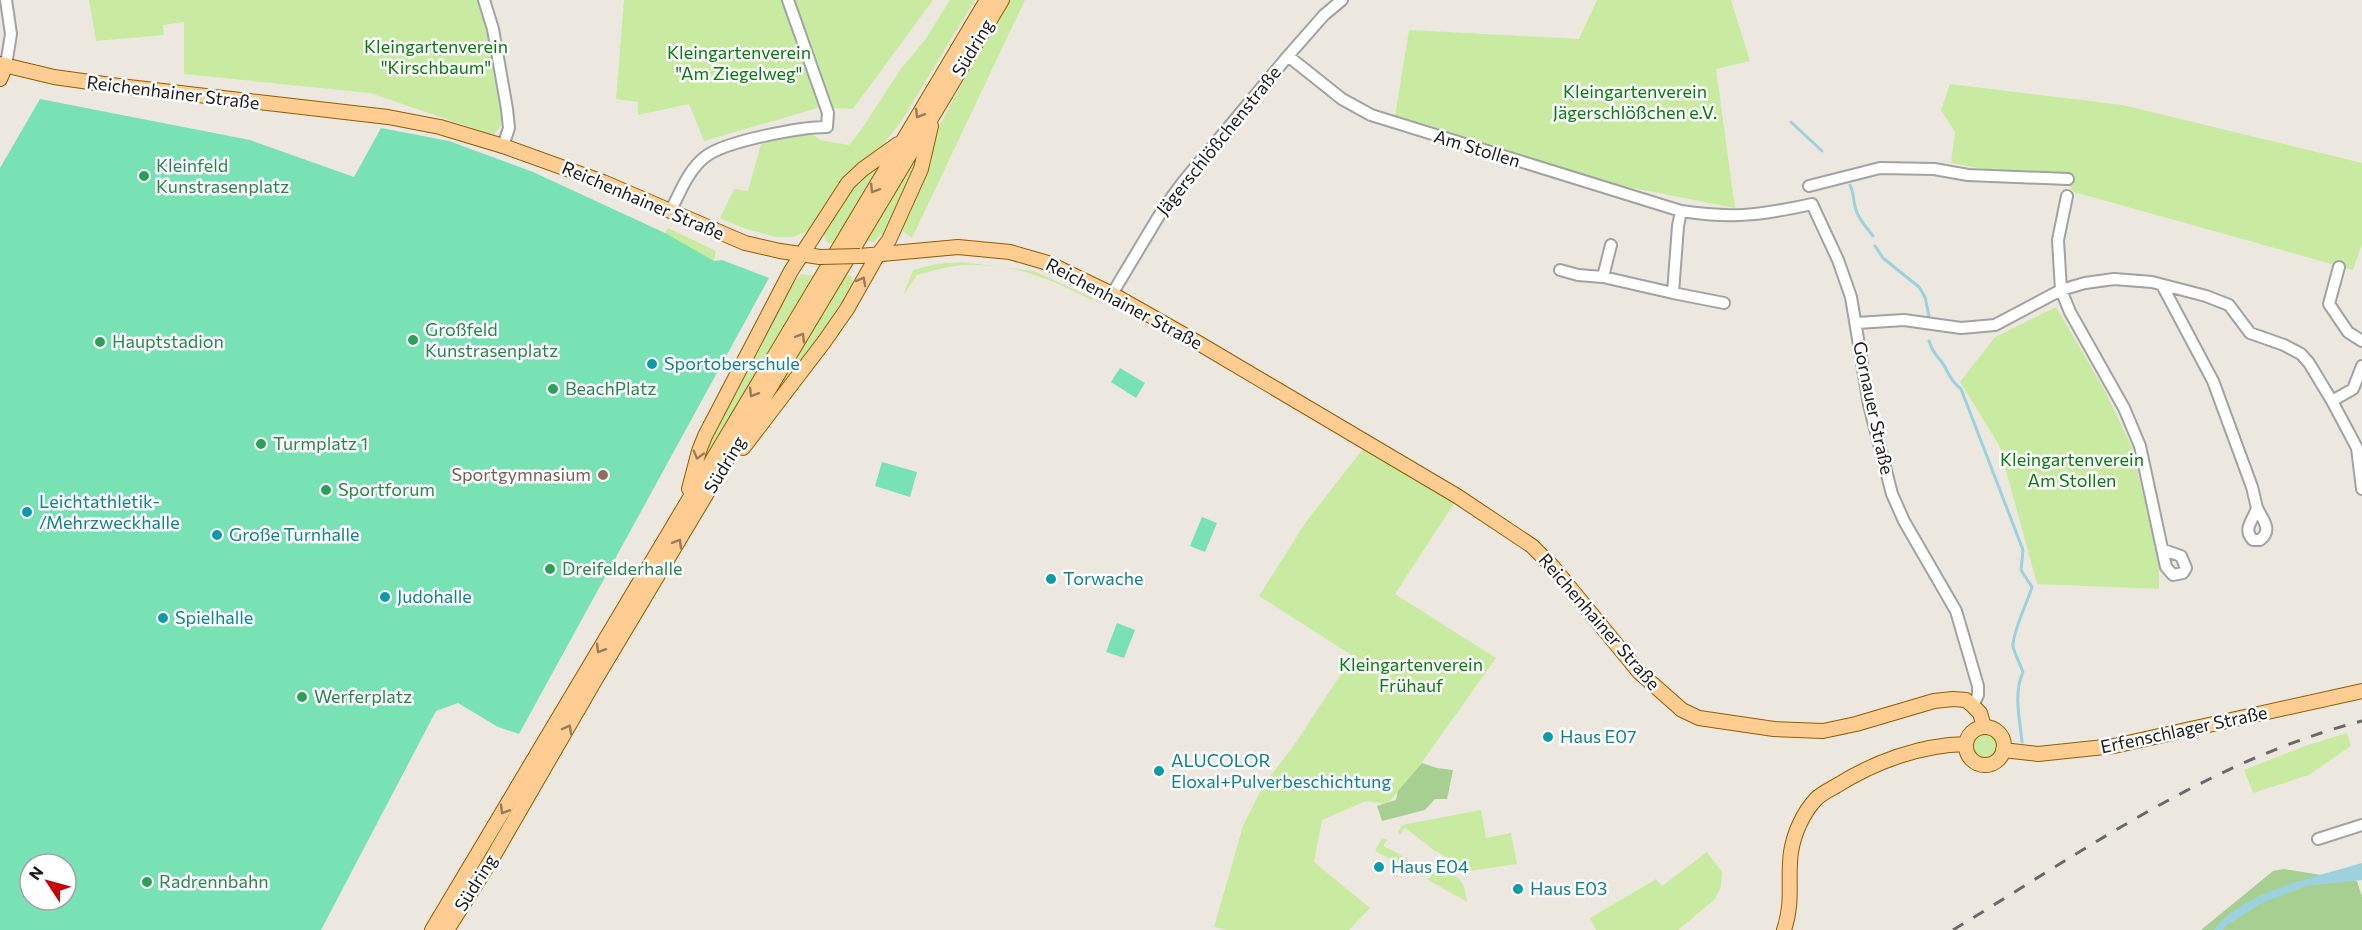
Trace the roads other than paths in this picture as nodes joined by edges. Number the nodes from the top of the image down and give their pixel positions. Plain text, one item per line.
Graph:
1 (6, 0) edge
2 (484, 0) edge
3 (788, 0) edge
4 (987, 0) edge
5 (1002, 0) edge
6 (1342, 0) edge
7 (1288, 56) junction
8 (3, 65) edge
9 (0, 79) edge
10 (936, 111) junction
11 (904, 139) junction
12 (503, 146) junction
13 (2068, 179) dead end
14 (1809, 186) dead end
15 (2067, 196) dead end
16 (1812, 204) joint
17 (1682, 211) junction
18 (670, 212) junction
19 (1611, 245) dead end
20 (803, 255) junction
21 (877, 256) junction
22 (2339, 267) dead end
23 (1560, 270) dead end
24 (1603, 277) junction
25 (2162, 285) junction
26 (2061, 290) junction
27 (1673, 292) junction
28 (1112, 294) junction
29 (1724, 303) dead end
30 (1857, 323) junction
31 (2362, 341) edge
32 (2362, 366) edge
33 (2332, 400) junction
34 (718, 477) junction
35 (2362, 489) edge
36 (684, 508) junction
37 (2257, 508) dead end
38 (2164, 550) dead end
39 (2362, 691) edge
40 (1973, 706) junction
41 (1984, 727) junction
42 (1966, 744) junction
43 (2003, 750) junction
44 (2362, 825) edge
45 (2318, 839) dead end
46 (432, 930) edge
47 (447, 930) edge
48 (1784, 930) edge

1 - 8 street
2 - 12 street
3 - 18 street
4 -> 11 main road, Südring
5 - 10 main road, Südring
6 - 7 street, Jägerschlößchenstraße
7 - 17 street, Am Stollen
7 - 28 street, Jägerschlößchenstraße
8 - 9 main road
8 - 12 main road, Reichenhainer Straße
10 - 21 main road
34 -> 10 main road, Südring
11 - 20 main road
11 -> 36 main road, Südring
12 - 18 main road, Reichenhainer Straße
13 - 14 street
15 - 26 street
16 - 17 street, Am Stollen
16 - 30 street, Gornauer Straße
17 - 27 street
18 - 20 main road, Reichenhainer Straße
19 - 24 street
20 - 21 main road, Reichenhainer Straße, bridge
20 -> 36 main road
21 - 28 main road, Reichenhainer Straße
34 -> 21 main road
22 - 31 street
23 - 24 street
24 - 27 street
25 - 26 street
25 - 33 street
25 - 37 street
26 - 30 street
26 - 38 street
27 - 29 street
28 - 40 main road, Reichenhainer Straße
30 - 40 street, Gornauer Straße
32 - 33 street
33 - 35 street
47 -> 34 main road, Südring
36 -> 46 main road, Südring
39 - 43 main road, Erfenschlager Straße
40 - 41 main road
41 - 42 main road
41 - 43 main road
42 - 43 main road
42 - 48 main road
44 - 45 street

